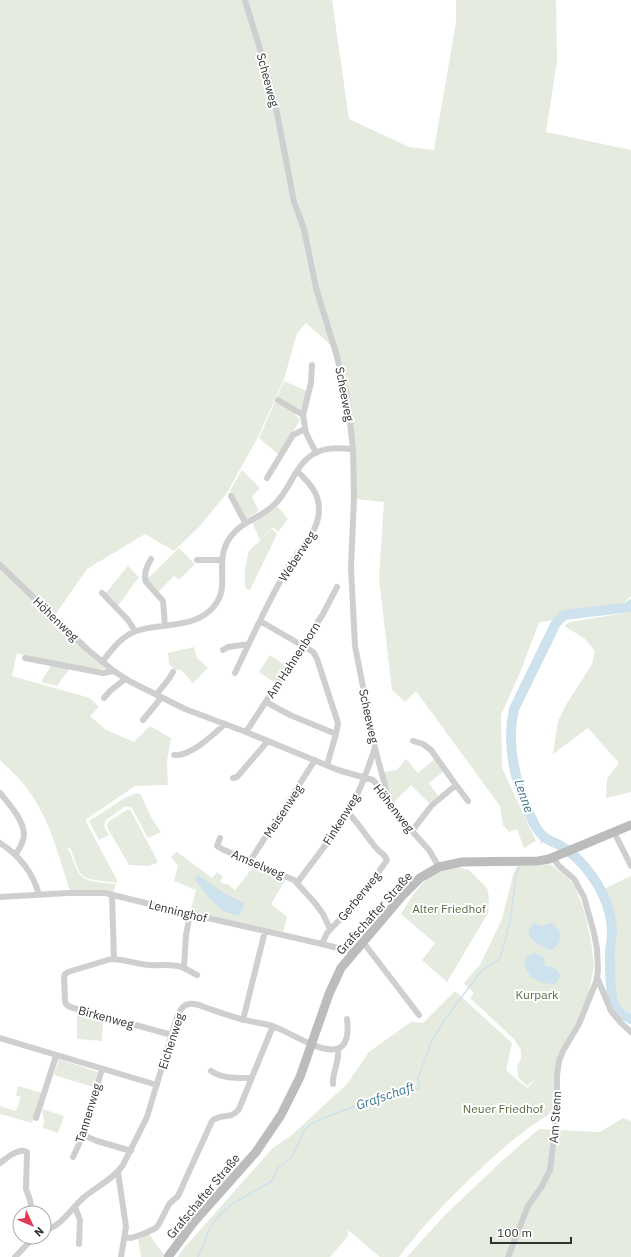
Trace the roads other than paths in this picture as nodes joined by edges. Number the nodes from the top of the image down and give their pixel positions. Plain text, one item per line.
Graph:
1 (245, 0) edge
2 (312, 366) dead end
3 (278, 400) dead end
4 (303, 415) junction
5 (305, 429) junction
6 (353, 448) junction
7 (316, 453) junction
8 (297, 471) junction
9 (267, 478) dead end
10 (231, 496) dead end
11 (245, 522) junction
12 (152, 559) dead end
13 (197, 560) dead end
14 (222, 560) junction
15 (0, 565) edge
16 (337, 587) dead end
17 (102, 593) dead end
18 (260, 621) junction
19 (165, 626) junction
20 (135, 631) junction
21 (249, 644) junction
22 (302, 646) junction
23 (223, 650) dead end
24 (25, 658) dead end
25 (103, 661) junction
26 (114, 671) junction
27 (173, 672) dead end
28 (235, 673) dead end
29 (125, 678) junction
30 (159, 697) junction
31 (104, 698) dead end
32 (266, 702) junction
33 (143, 720) dead end
34 (225, 724) junction
35 (246, 732) junction
36 (336, 734) junction
37 (268, 741) junction
38 (413, 741) dead end
39 (375, 748) junction
40 (174, 755) dead end
41 (315, 760) junction
42 (327, 765) junction
43 (233, 778) dead end
44 (365, 778) junction
45 (456, 785) junction
46 (0, 793) edge
47 (388, 797) junction
48 (468, 801) dead end
49 (347, 812) junction
50 (631, 825) edge
51 (412, 830) junction
52 (614, 832) junction
53 (220, 838) dead end
54 (0, 843) edge
55 (16, 854) junction
56 (556, 857) junction
57 (250, 861) junction
58 (631, 866) edge
59 (439, 867) junction
60 (297, 883) junction
61 (112, 894) junction
62 (39, 895) junction
63 (0, 897) edge
64 (190, 914) junction
65 (330, 929) junction
66 (265, 932) junction
67 (362, 942) junction
68 (322, 944) junction
69 (354, 952) junction
70 (114, 959) junction
71 (184, 968) junction
72 (197, 975) dead end
73 (597, 977) junction
74 (419, 1015) dead end
75 (347, 1019) dead end
76 (243, 1020) junction
77 (273, 1026) junction
78 (631, 1032) edge
79 (172, 1035) junction
80 (0, 1038) edge
81 (312, 1045) junction
82 (338, 1049) junction
83 (56, 1056) junction
84 (102, 1069) junction
85 (211, 1072) dead end
86 (251, 1078) junction
87 (333, 1084) dead end
88 (157, 1085) junction
89 (36, 1118) dead end
90 (83, 1135) junction
91 (131, 1151) junction
92 (73, 1157) dead end
93 (0, 1163) edge
94 (118, 1172) junction
95 (31, 1205) edge
96 (75, 1207) junction
97 (52, 1228) edge
98 (125, 1237) junction
99 (79, 1244) dead end
100 (26, 1245) edge
101 (15, 1257) edge
102 (121, 1257) edge
103 (168, 1257) edge
104 (508, 1257) edge

1 - 6 street, Scheeweg
2 - 4 street
3 - 4 street
4 - 5 street
5 - 7 street
5 - 9 street
6 - 7 street
6 - 39 street, Scheeweg
7 - 8 street
8 - 11 street
8 - 18 street, Weberweg
10 - 11 street
11 - 14 street
12 - 19 street
13 - 14 street
14 - 19 street
15 - 25 street, Höhenweg
16 - 22 street, Am Hahnenborn
17 - 20 street
18 - 21 street, Weberweg
18 - 22 street
19 - 20 street
20 - 25 street
21 - 23 street
21 - 28 street, Weberweg
22 - 32 street, Am Hahnenborn
22 - 36 street
24 - 26 street
25 - 26 street, Höhenweg
26 - 29 street, Höhenweg
27 - 30 street
29 - 30 street, Höhenweg
29 - 31 street
30 - 33 street
30 - 34 street, Höhenweg
32 - 35 street, Am Hahnenborn
32 - 36 street
34 - 35 street, Höhenweg
34 - 40 street
35 - 37 street, Höhenweg
36 - 42 street
37 - 41 street, Höhenweg
37 - 43 street
38 - 45 street
39 - 44 street, Finkenweg
39 - 47 street, Scheeweg
41 - 42 street, Höhenweg
41 - 57 street, Meisenweg
42 - 44 street, Höhenweg
44 - 47 street, Höhenweg
44 - 49 street, Finkenweg
45 - 48 street
45 - 51 street
46 - 55 street
47 - 51 street, Höhenweg
49 - 60 street, Finkenweg
49 - 65 street, Gerberweg
50 - 52 street, Grafschafter Straße
51 - 59 street, Höhenweg
52 - 56 street, Grafschafter Straße
52 - 58 street
53 - 57 street, Amselweg
54 - 55 street
55 - 62 street
56 - 59 street, Grafschafter Straße
56 - 73 street, Am Stenn
57 - 60 street, Amselweg
59 - 67 street, Grafschafter Straße
60 - 65 street, Amselweg
61 - 62 street, Lenninghof
61 - 64 street, Lenninghof
61 - 70 street
62 - 63 street, Lenninghof
64 - 66 street, Lenninghof
64 - 71 street
65 - 68 street, Gerberweg
66 - 68 street, Lenninghof
66 - 76 street
67 - 69 street, Grafschafter Straße
67 - 74 street
68 - 69 street, Lenninghof
69 - 81 street, Grafschafter Straße
70 - 71 street
70 - 79 street, Birkenweg
71 - 72 street
73 - 78 street, Am Stenn
73 - 104 street, Am Stenn
75 - 82 street
76 - 77 street, Eichenweg
76 - 79 street, Eichenweg
77 - 81 street, Eichenweg
77 - 86 street
79 - 88 street, Eichenweg
80 - 83 street, Eichenweg
81 - 82 street
81 - 103 street, Grafschafter Straße
82 - 87 street
83 - 84 street, Eichenweg
83 - 89 street
84 - 88 street, Eichenweg
84 - 90 street, Tannenweg
85 - 86 street
86 - 98 street
88 - 91 street
90 - 91 street
90 - 92 street, Tannenweg
91 - 94 street
93 - 95 street
94 - 96 street
94 - 98 street
96 - 97 street
96 - 99 street
98 - 102 street
100 - 101 street

